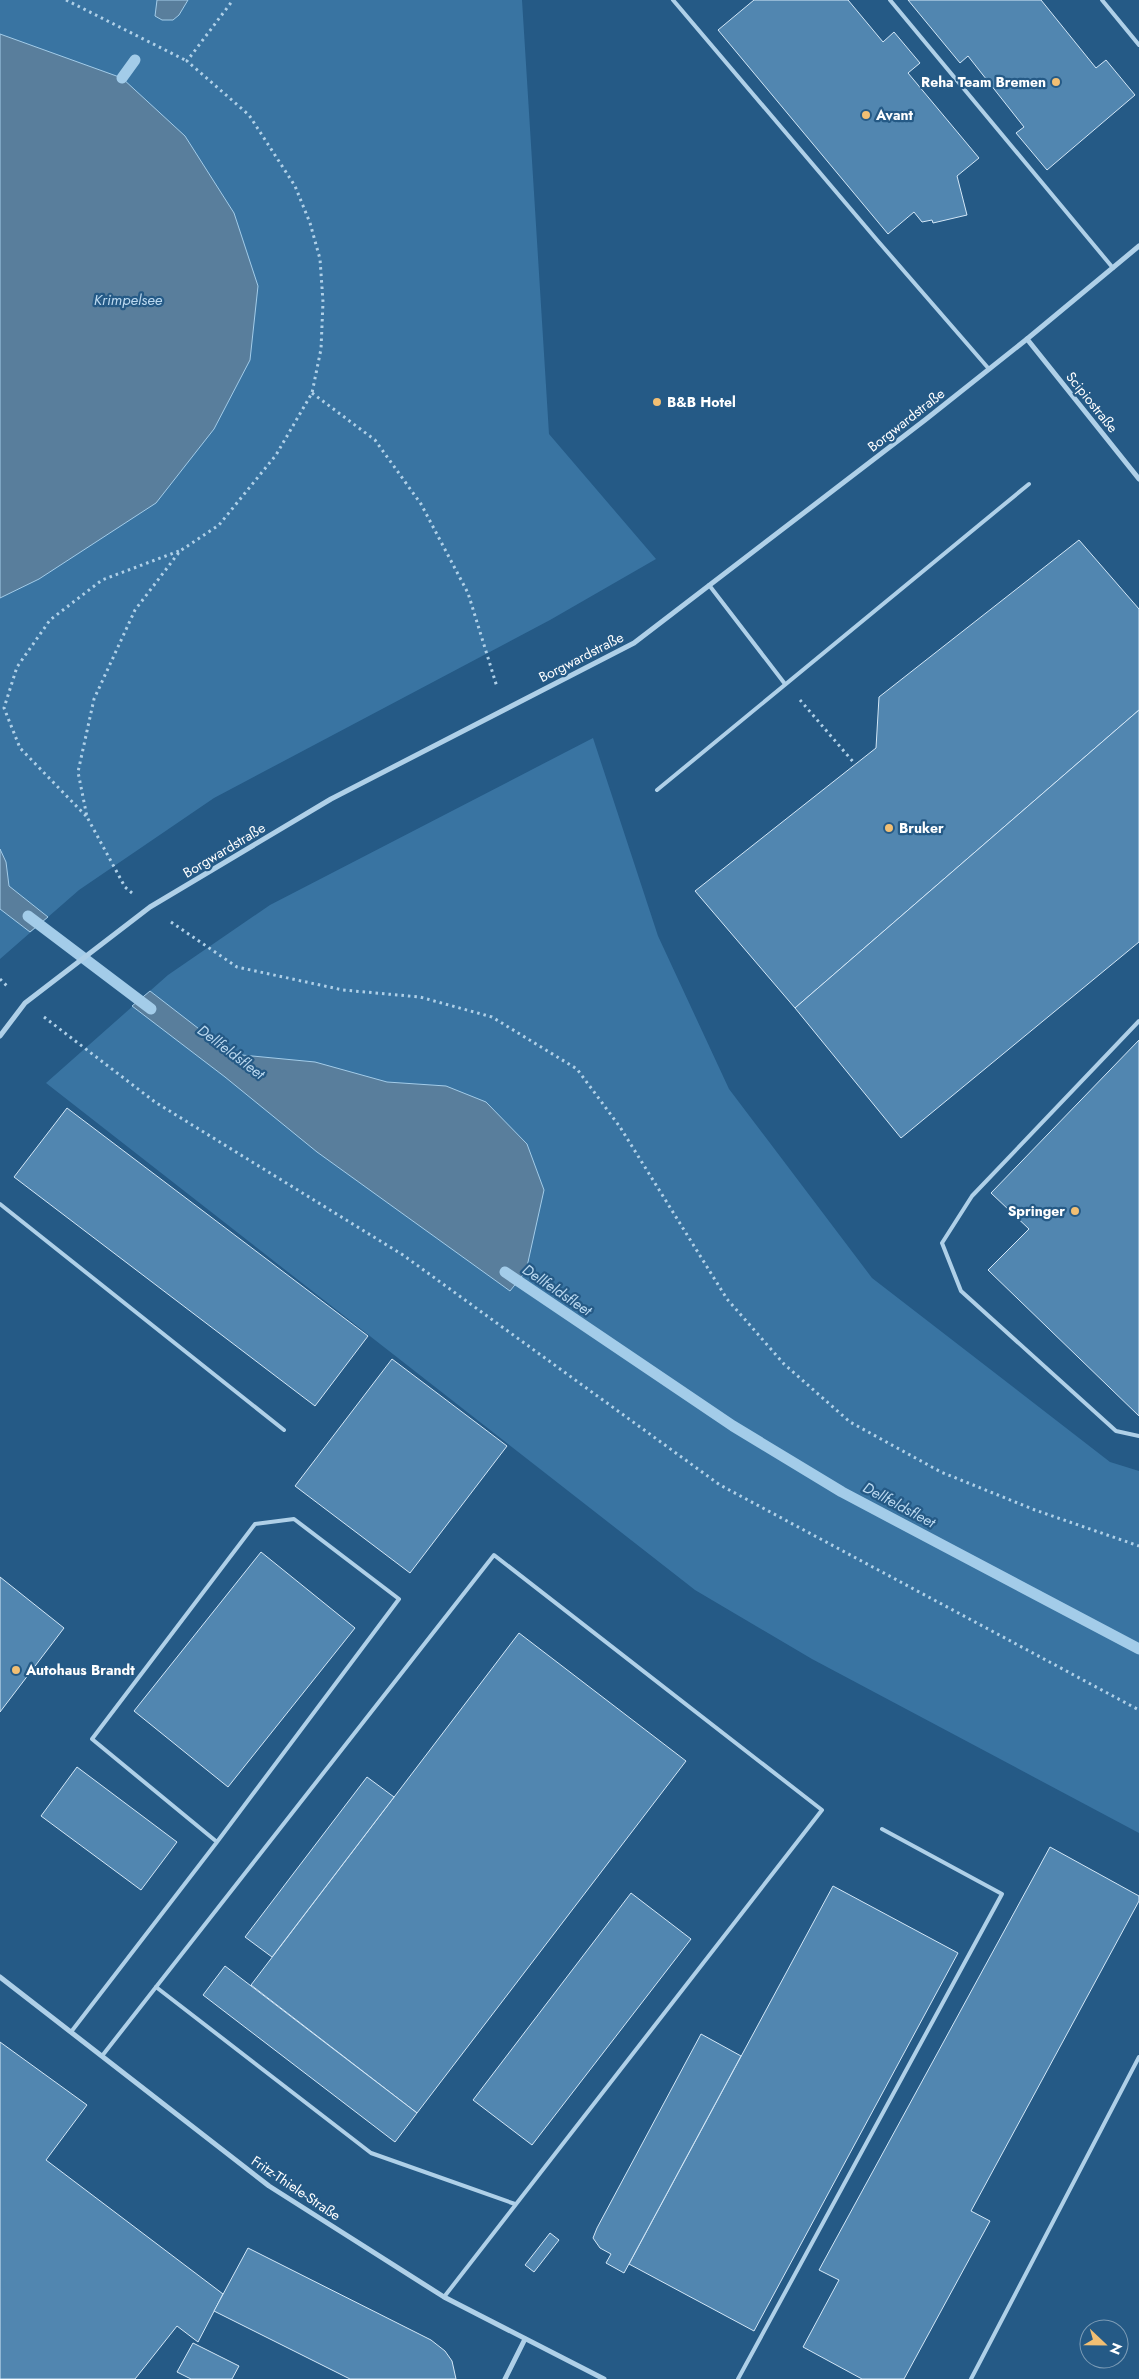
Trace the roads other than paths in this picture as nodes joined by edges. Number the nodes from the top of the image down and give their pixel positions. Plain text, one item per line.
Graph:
1 (673, 0) edge
2 (890, 0) edge
3 (1102, 0) edge
4 (1139, 45) edge
5 (1139, 246) edge
6 (1113, 268) junction
7 (1027, 339) junction
8 (989, 369) junction
9 (1139, 479) edge
10 (1029, 484) dead end
11 (709, 585) junction
12 (785, 684) junction
13 (657, 790) dead end
14 (1139, 1021) edge
15 (0, 1036) edge
16 (0, 1204) edge
17 (284, 1430) dead end
18 (1139, 1436) edge
19 (882, 1829) dead end
20 (217, 1842) junction
21 (0, 1977) edge
22 (156, 1987) junction
23 (71, 2032) junction
24 (102, 2056) junction
25 (1139, 2057) edge
26 (515, 2204) junction
27 (444, 2297) junction
28 (525, 2339) junction
29 (505, 2379) edge
30 (604, 2379) edge
31 (738, 2379) edge
32 (970, 2379) edge

1 - 8 lane
2 - 6 lane
3 - 4 lane
5 - 6 street, Borgwardstraße
6 - 7 street, Borgwardstraße
7 - 8 street, Borgwardstraße
7 - 9 street, Scipiostraße
8 - 11 street, Borgwardstraße
10 - 12 lane
11 - 12 lane
11 - 15 street, Borgwardstraße
12 - 13 lane
14 - 18 lane
16 - 17 lane
19 - 31 lane
20 - 20 lane
20 - 23 lane
21 - 23 street, Fritz-Thiele-Straße
22 - 24 lane
22 - 26 lane
22 - 26 lane
23 - 24 street, Fritz-Thiele-Straße
24 - 27 street, Fritz-Thiele-Straße
25 - 32 lane
26 - 27 lane
27 - 28 street, Fritz-Thiele-Straße
28 - 29 street
28 - 30 street, Fritz-Thiele-Straße

